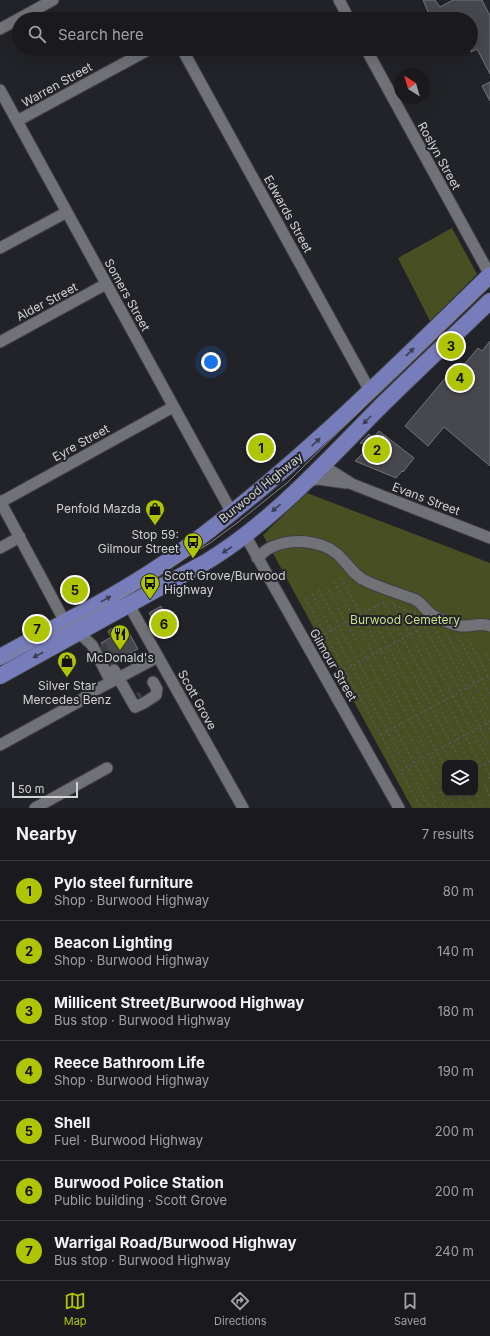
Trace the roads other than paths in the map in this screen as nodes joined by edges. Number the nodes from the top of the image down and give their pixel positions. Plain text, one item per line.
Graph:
1 (53, 0) edge
2 (339, 0) edge
3 (31, 12) edge
4 (345, 12) edge
5 (12, 22) edge
6 (0, 29) edge
7 (137, 56) edge
8 (186, 56) edge
9 (370, 56) edge
10 (1, 93) edge
11 (17, 121) junction
12 (67, 212) junction
13 (0, 248) edge
14 (490, 275) edge
15 (106, 284) junction
16 (489, 305) edge
17 (0, 342) edge
18 (370, 391) junction
19 (173, 407) junction
20 (380, 407) junction
21 (322, 465) junction
22 (276, 477) junction
23 (305, 482) junction
24 (352, 484) junction
25 (0, 501) edge
26 (232, 513) junction
27 (245, 535) junction
28 (20, 537) junction
29 (490, 538) edge
30 (0, 548) edge
31 (257, 558) junction
32 (122, 590) junction
33 (129, 605) junction
34 (65, 622) junction
35 (93, 625) junction
36 (490, 626) edge
37 (76, 635) junction
38 (96, 645) junction
39 (158, 657) junction
40 (0, 658) edge
41 (0, 676) edge
42 (114, 676) junction
43 (155, 685) dead end
44 (0, 745) edge
45 (107, 768) dead end
46 (35, 808) edge
47 (243, 808) edge
48 (399, 808) edge

1 - 3 street
2 - 4 street
5 - 6 street
7 - 11 street, Warren Street
8 - 18 street, Edwards Street
9 - 14 street, Roslyn Street
10 - 11 street, Somers Street
11 - 12 street, Somers Street
12 - 13 street
12 - 15 street, Somers Street
18 -> 14 highway, Burwood Highway
15 - 17 street, Alder Street
15 - 19 street, Somers Street
16 - 20 highway, Burwood Highway
18 - 20 highway
22 -> 18 highway, Burwood Highway
19 - 25 street, Eyre Street
19 - 26 street, Somers Street
20 -> 21 highway, Burwood Highway
21 - 22 highway
21 - 23 highway, Burwood Highway
21 - 24 street, Evans Street
22 - 26 highway, Burwood Highway
23 - 24 street, Evans Street
23 -> 27 highway, Burwood Highway
24 - 29 street, Evans Street
25 - 28 street
26 - 27 highway
26 - 32 highway, Burwood Highway
27 - 31 street, Gilmour Street
27 -> 33 highway, Burwood Highway
28 - 30 street
28 - 34 street
31 - 36 street
31 - 48 street, Gilmour Street
32 - 33 highway
34 -> 32 highway, Burwood Highway
33 - 35 highway, Burwood Highway
33 - 39 street, Scott Grove
34 - 37 highway
34 - 40 highway, Burwood Highway
35 - 37 highway, Burwood Highway
35 - 38 street
37 - 38 street
37 -> 41 highway, Burwood Highway
38 - 42 street
39 - 42 street
39 - 47 street, Scott Grove
42 - 43 street
42 - 44 street
45 - 46 street

